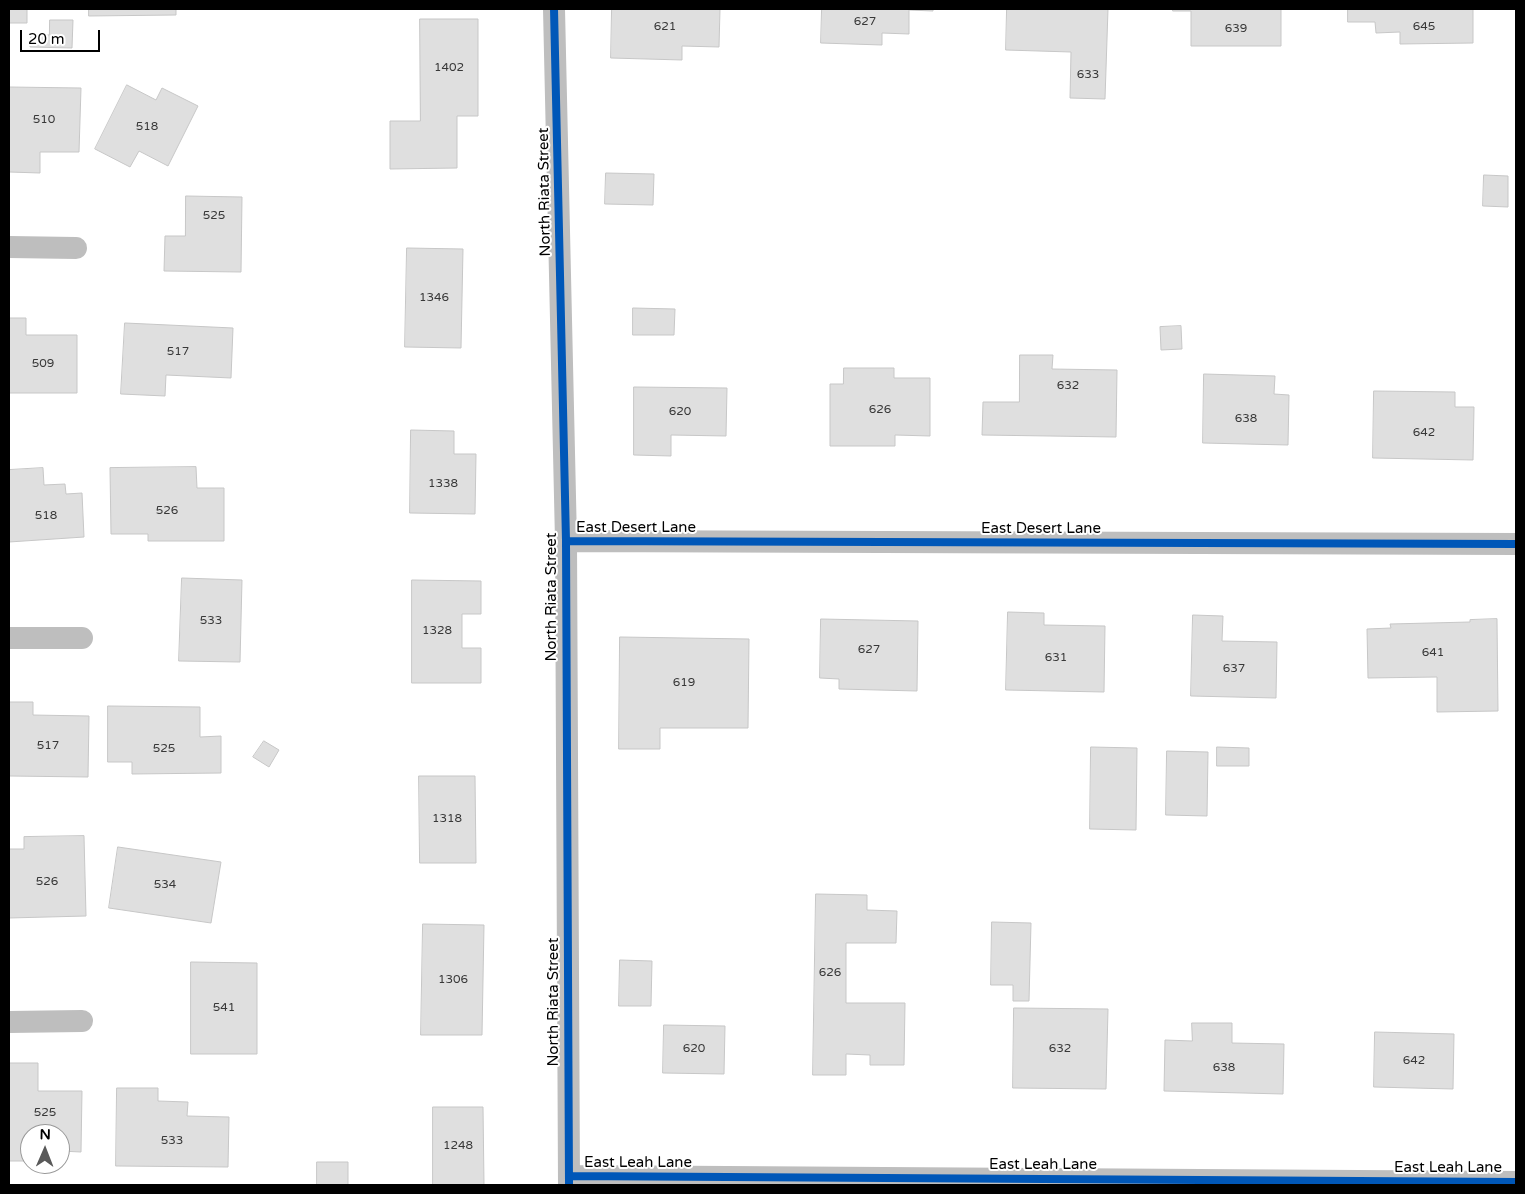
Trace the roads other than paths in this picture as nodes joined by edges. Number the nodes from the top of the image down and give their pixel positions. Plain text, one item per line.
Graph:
1 (554, 9) edge
2 (9, 247) edge
3 (76, 248) dead end
4 (566, 542) junction
5 (1516, 544) edge
6 (9, 638) edge
7 (82, 638) dead end
8 (9, 1022) edge
9 (82, 1022) dead end
10 (569, 1181) edge
11 (1516, 1182) edge

1 - 4 street, North Riata Street
2 - 3 street
4 - 5 street, East Desert Lane
4 - 10 street, North Riata Street
6 - 7 street
8 - 9 street
10 - 11 street, East Leah Lane

